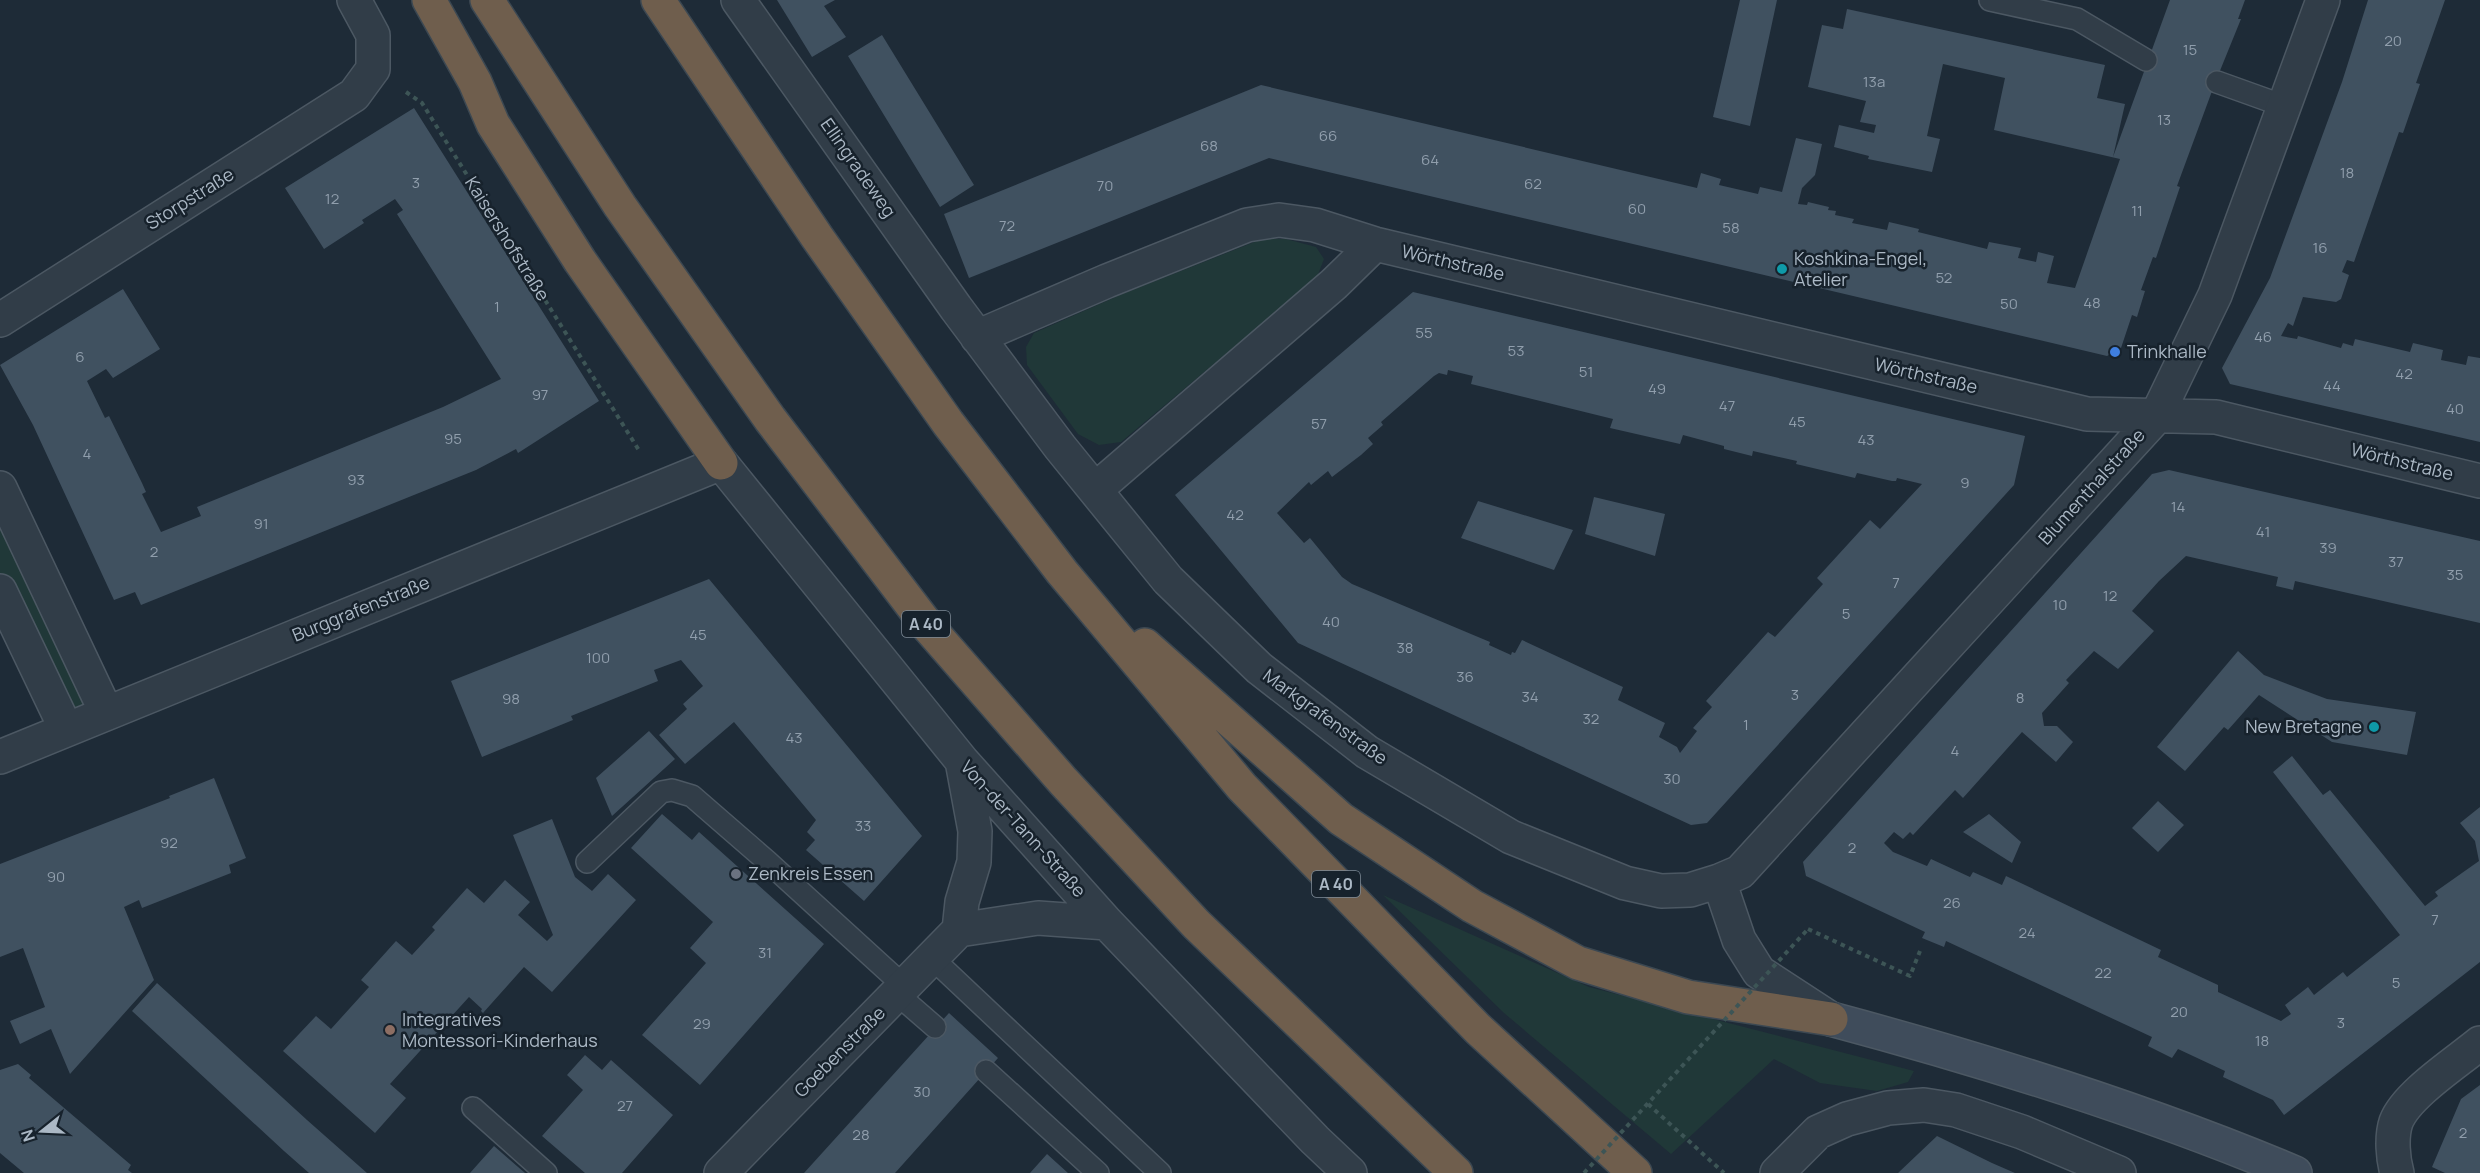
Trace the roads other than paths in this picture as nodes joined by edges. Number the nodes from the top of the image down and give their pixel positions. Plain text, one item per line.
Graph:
1 (354, 0) edge
2 (429, 0) edge
3 (487, 0) edge
4 (658, 0) edge
5 (738, 0) edge
6 (1990, 0) edge
7 (2323, 0) edge
8 (2146, 60) dead end
9 (2217, 82) dead end
10 (2284, 106) junction
11 (1375, 244) junction
12 (0, 320) edge
13 (977, 337) junction
14 (2156, 417) junction
15 (721, 463) junction
16 (2480, 481) edge
17 (0, 488) edge
18 (1095, 490) junction
19 (1062, 572) junction
20 (0, 591) edge
21 (106, 712) junction
22 (66, 729) junction
23 (0, 757) edge
24 (962, 761) junction
25 (587, 862) dead end
26 (1719, 881) junction
27 (1107, 923) junction
28 (959, 930) junction
29 (932, 958) junction
30 (901, 990) junction
31 (1831, 1019) junction
32 (935, 1027) dead end
33 (2480, 1043) edge
34 (986, 1071) dead end
35 (473, 1108) dead end
36 (546, 1173) edge
37 (721, 1173) edge
38 (1098, 1173) edge
39 (1160, 1173) edge
40 (1350, 1173) edge
41 (1456, 1173) edge
42 (1635, 1173) edge
43 (1777, 1173) edge
44 (2119, 1173) edge
45 (2295, 1173) edge
46 (2397, 1173) edge

1 - 12 street, Storpstraße
2 - 15 highway
3 - 41 highway, A 40
4 - 19 highway, A 40
5 - 13 street, Ellingradeweg
6 - 8 lane
7 - 10 street, Blumenthalstraße
9 - 10 lane
10 - 14 street, Blumenthalstraße
11 - 13 street, Wörthstraße
11 - 14 street, Wörthstraße
11 - 18 street
13 - 18 street, Markgrafenstraße
14 - 16 street, Wörthstraße
14 - 26 street, Blumenthalstraße
15 - 21 street, Burggrafenstraße
15 - 24 street, Von-der-Tann-Straße
17 - 21 street
18 - 26 street, Markgrafenstraße
19 - 31 highway
19 - 42 highway, A 40
20 - 22 street
21 - 22 street, Burggrafenstraße
22 - 23 street, Burggrafenstraße
24 - 27 street, Von-der-Tann-Straße
24 - 28 street
25 - 30 lane
26 - 31 street
27 - 28 street
27 - 40 street, Von-der-Tann-Straße
28 - 29 street, Goebenstraße
29 - 30 street, Goebenstraße
29 - 39 lane
30 - 32 lane
30 - 37 street, Goebenstraße
31 - 45 main road
33 - 46 street
34 - 38 lane
35 - 36 lane
43 - 44 street

